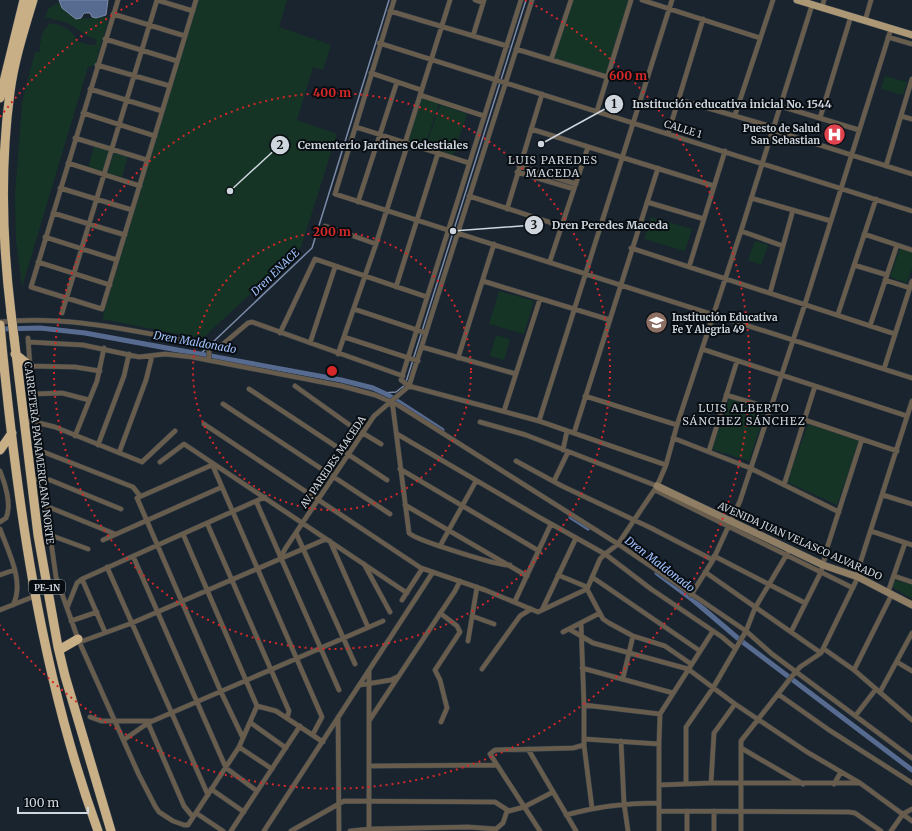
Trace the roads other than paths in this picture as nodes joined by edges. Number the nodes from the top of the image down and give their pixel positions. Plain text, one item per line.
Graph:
1 (24, 0) edge
2 (32, 0) edge
3 (118, 0) edge
4 (196, 0) edge
5 (394, 0) edge
6 (450, 0) edge
7 (475, 0) edge
8 (521, 0) edge
9 (532, 0) edge
10 (571, 0) edge
11 (631, 0) edge
12 (642, 0) edge
13 (672, 0) edge
14 (773, 0) edge
15 (798, 0) edge
16 (824, 0) edge
17 (871, 0) edge
18 (484, 1) edge
19 (812, 4) junction
20 (669, 8) junction
21 (822, 8) junction
22 (193, 11) junction
23 (390, 11) junction
24 (113, 14) junction
25 (851, 16) junction
26 (703, 19) junction
27 (865, 21) junction
28 (149, 25) junction
29 (441, 26) junction
30 (891, 29) junction
31 (912, 35) edge
32 (185, 36) junction
33 (473, 36) junction
34 (888, 37) junction
35 (760, 38) junction
36 (105, 39) junction
37 (379, 43) junction
38 (912, 44) edge
39 (507, 46) junction
40 (516, 49) junction
41 (141, 50) junction
42 (430, 59) junction
43 (551, 60) junction
44 (177, 61) junction
45 (98, 65) junction
46 (371, 73) junction
47 (134, 76) junction
48 (607, 77) junction
49 (912, 79) edge
50 (496, 80) junction
51 (397, 82) junction
52 (505, 83) junction
53 (911, 85) edge
54 (170, 86) junction
55 (90, 89) junction
56 (420, 92) junction
57 (542, 94) junction
58 (0, 98) edge
59 (126, 100) junction
60 (680, 100) junction
61 (780, 106) junction
62 (162, 111) junction
63 (597, 111) junction
64 (83, 113) junction
65 (735, 115) junction
66 (484, 116) junction
67 (901, 116) junction
68 (820, 118) junction
69 (912, 119) edge
70 (633, 123) junction
71 (119, 125) junction
72 (356, 127) junction
73 (531, 129) junction
74 (773, 129) junction
75 (859, 130) junction
76 (668, 134) junction
77 (380, 135) junction
78 (154, 136) junction
79 (75, 138) junction
80 (406, 143) junction
81 (588, 147) junction
82 (111, 149) junction
83 (725, 151) junction
84 (438, 153) junction
85 (851, 155) junction
86 (622, 157) junction
87 (147, 160) junction
88 (68, 163) junction
89 (470, 163) junction
90 (762, 164) junction
91 (886, 166) junction
92 (658, 168) junction
93 (518, 169) junction
94 (104, 174) junction
95 (912, 174) edge
96 (140, 186) junction
97 (575, 186) junction
98 (714, 186) junction
99 (60, 188) junction
100 (841, 189) junction
101 (469, 196) junction
102 (751, 198) junction
103 (96, 199) junction
104 (876, 200) junction
105 (358, 202) junction
106 (647, 202) junction
107 (507, 209) junction
108 (132, 210) junction
109 (793, 210) junction
110 (386, 211) junction
111 (912, 211) edge
112 (53, 213) junction
113 (704, 219) junction
114 (417, 220) junction
115 (831, 221) junction
116 (89, 224) junction
117 (325, 226) dead end
118 (561, 226) junction
119 (449, 230) junction
120 (741, 231) junction
121 (458, 232) junction
122 (864, 234) junction
123 (125, 235) junction
124 (45, 237) junction
125 (376, 244) junction
126 (494, 244) junction
127 (897, 245) junction
128 (783, 246) junction
129 (631, 248) junction
130 (81, 249) junction
131 (912, 250) edge
132 (117, 260) junction
133 (550, 261) junction
134 (38, 262) junction
135 (854, 265) junction
136 (335, 267) junction
137 (689, 267) junction
138 (74, 273) junction
139 (586, 273) junction
140 (365, 277) junction
141 (725, 278) junction
142 (886, 278) junction
143 (483, 281) junction
144 (912, 281) edge
145 (621, 284) junction
146 (110, 285) junction
147 (396, 288) junction
148 (910, 288) junction
149 (770, 293) junction
150 (427, 297) junction
151 (66, 298) junction
152 (540, 299) junction
153 (805, 304) junction
154 (354, 309) junction
155 (574, 309) junction
156 (62, 313) dead end
157 (712, 314) junction
158 (838, 314) junction
159 (610, 320) junction
160 (0, 323) edge
161 (870, 326) junction
162 (417, 330) junction
163 (280, 333) junction
164 (426, 333) junction
165 (895, 334) junction
166 (344, 337) junction
167 (793, 340) junction
168 (310, 343) junction
169 (205, 345) junction
170 (422, 347) junction
171 (104, 348) junction
172 (702, 349) junction
173 (15, 354) junction
174 (129, 354) junction
175 (338, 354) junction
176 (152, 356) junction
177 (408, 358) junction
178 (458, 358) junction
179 (209, 360) junction
180 (418, 361) junction
181 (737, 361) junction
182 (30, 366) junction
183 (884, 369) junction
184 (100, 371) junction
185 (516, 374) junction
186 (782, 375) junction
187 (402, 376) junction
188 (912, 378) edge
189 (295, 386) dead end
190 (409, 386) junction
191 (816, 386) junction
192 (249, 389) dead end
193 (32, 394) junction
194 (726, 395) junction
195 (585, 396) junction
196 (89, 400) junction
197 (912, 401) edge
198 (391, 402) junction
199 (223, 404) dead end
200 (770, 408) junction
201 (504, 411) junction
202 (908, 416) junction
203 (805, 420) junction
204 (539, 421) junction
205 (24, 422) junction
206 (480, 422) dead end
207 (39, 424) junction
208 (204, 424) dead end
209 (677, 425) junction
210 (175, 431) dead end
211 (567, 431) junction
212 (12, 433) junction
213 (362, 433) junction
214 (574, 433) junction
215 (397, 434) junction
216 (75, 436) junction
217 (673, 438) junction
218 (862, 439) junction
219 (381, 444) dead end
220 (98, 445) junction
221 (0, 450) edge
222 (41, 451) junction
223 (565, 451) junction
224 (709, 451) junction
225 (897, 451) junction
226 (119, 453) junction
227 (348, 455) junction
228 (516, 461) dead end
229 (160, 462) dead end
230 (212, 464) junction
231 (666, 465) junction
232 (750, 468) junction
233 (400, 469) junction
234 (0, 471) edge
235 (334, 478) junction
236 (31, 479) junction
237 (44, 479) junction
238 (387, 480) dead end
239 (476, 481) junction
240 (554, 481) junction
241 (784, 485) junction
242 (222, 487) junction
243 (656, 488) junction
244 (883, 495) junction
245 (140, 496) junction
246 (265, 497) junction
247 (318, 500) junction
248 (256, 501) junction
249 (462, 504) junction
250 (912, 504) edge
251 (405, 505) junction
252 (46, 506) junction
253 (121, 509) dead end
254 (233, 512) junction
255 (839, 512) junction
256 (390, 514) dead end
257 (146, 520) junction
258 (635, 520) junction
259 (0, 522) edge
260 (207, 523) junction
261 (303, 523) junction
262 (551, 524) junction
263 (730, 524) junction
264 (0, 529) edge
265 (448, 530) junction
266 (871, 531) junction
267 (296, 533) junction
268 (115, 534) junction
269 (183, 534) junction
270 (50, 535) junction
271 (576, 538) junction
272 (103, 540) dead end
273 (328, 540) junction
274 (905, 543) junction
275 (618, 544) junction
276 (157, 545) junction
277 (912, 545) edge
278 (440, 546) junction
279 (303, 548) junction
280 (88, 549) dead end
281 (539, 551) junction
282 (788, 552) junction
283 (605, 554) junction
284 (133, 556) junction
285 (282, 557) junction
286 (713, 558) junction
287 (364, 563) junction
288 (510, 565) junction
289 (107, 567) junction
290 (257, 568) junction
291 (822, 568) junction
292 (422, 569) junction
293 (14, 570) junction
294 (433, 572) junction
295 (705, 572) junction
296 (0, 575) edge
297 (558, 575) junction
298 (527, 576) junction
299 (894, 576) junction
300 (592, 577) junction
301 (857, 577) junction
302 (82, 579) junction
303 (233, 579) junction
304 (460, 581) junction
305 (912, 582) edge
306 (768, 585) junction
307 (477, 587) junction
308 (587, 588) junction
309 (853, 588) junction
310 (208, 590) junction
311 (407, 593) junction
312 (890, 593) junction
313 (691, 595) junction
314 (35, 596) junction
315 (402, 600) dead end
316 (182, 601) junction
317 (515, 602) junction
318 (805, 603) junction
319 (13, 605) junction
320 (912, 605) edge
321 (67, 608) junction
322 (755, 608) junction
323 (531, 609) junction
324 (0, 610) edge
325 (542, 610) junction
326 (97, 612) junction
327 (157, 612) junction
328 (390, 612) dead end
329 (600, 613) junction
330 (440, 614) junction
331 (472, 616) junction
332 (383, 620) dead end
333 (71, 621) junction
334 (132, 623) junction
335 (581, 623) junction
336 (494, 624) dead end
337 (368, 627) junction
338 (568, 629) junction
339 (713, 631) junction
340 (746, 631) junction
341 (105, 632) junction
342 (563, 632) dead end
343 (791, 632) junction
344 (912, 633) edge
345 (633, 636) junction
346 (581, 637) junction
347 (343, 638) junction
348 (79, 641) junction
349 (468, 641) dead end
350 (320, 648) junction
351 (735, 648) junction
352 (59, 650) junction
353 (700, 651) junction
354 (822, 651) junction
355 (629, 654) junction
356 (296, 659) junction
357 (897, 662) junction
358 (355, 664) dead end
359 (691, 664) junction
360 (582, 668) junction
361 (482, 669) dead end
362 (688, 669) junction
363 (271, 670) junction
364 (369, 670) junction
365 (854, 670) junction
366 (912, 671) edge
367 (795, 674) junction
368 (398, 677) junction
369 (623, 678) junction
370 (246, 681) junction
371 (369, 683) junction
372 (360, 685) junction
373 (713, 688) junction
374 (339, 690) dead end
375 (878, 691) junction
376 (221, 692) junction
377 (673, 693) junction
378 (778, 694) junction
379 (198, 702) junction
380 (735, 704) junction
381 (258, 706) junction
382 (584, 706) junction
383 (172, 713) junction
384 (660, 714) junction
385 (856, 715) junction
386 (90, 716) dead end
387 (338, 717) junction
388 (287, 718) junction
389 (757, 719) junction
390 (116, 720) junction
391 (912, 720) edge
392 (154, 721) junction
393 (369, 721) junction
394 (441, 722) dead end
395 (148, 723) junction
396 (251, 723) junction
397 (300, 726) junction
398 (313, 734) junction
399 (243, 738) junction
400 (124, 739) junction
401 (584, 739) junction
402 (621, 741) junction
403 (322, 742) junction
404 (659, 744) junction
405 (584, 745) junction
406 (239, 747) junction
407 (286, 748) junction
408 (741, 748) junction
409 (528, 749) junction
410 (912, 758) edge
411 (496, 765) junction
412 (369, 766) junction
413 (226, 768) junction
414 (272, 769) junction
415 (841, 772) junction
416 (686, 783) junction
417 (711, 783) junction
418 (741, 783) junction
419 (912, 783) edge
420 (659, 784) junction
421 (803, 784) junction
422 (834, 784) junction
423 (860, 784) junction
424 (211, 789) junction
425 (257, 791) junction
426 (553, 792) junction
427 (208, 795) junction
428 (369, 801) junction
429 (340, 803) junction
430 (624, 803) junction
431 (659, 803) junction
432 (524, 807) junction
433 (592, 808) junction
434 (912, 809) edge
435 (507, 811) junction
436 (659, 811) junction
437 (687, 811) junction
438 (714, 811) junction
439 (244, 812) junction
440 (741, 812) junction
441 (903, 814) junction
442 (194, 815) junction
443 (566, 815) junction
444 (912, 821) edge
445 (369, 830) edge
446 (98, 831) edge
447 (112, 831) edge
448 (223, 831) edge
449 (231, 831) edge
450 (264, 831) edge
451 (291, 831) edge
452 (340, 831) edge
453 (350, 831) edge
454 (540, 831) edge
455 (576, 831) edge
456 (628, 831) edge
457 (659, 831) edge
458 (687, 831) edge
459 (714, 831) edge
460 (741, 831) edge
461 (881, 831) edge
462 (891, 831) edge

1 - 58 highway
2 - 173 highway, CARRETERA PANAMERICANA NORTE / PE-1N, bridge
3 - 24 street
4 - 22 street
5 - 23 street
6 - 29 street
7 - 18 street
8 - 39 street
9 - 40 street
10 - 43 street
11 - 48 street
12 - 20 street
13 - 20 street
14 - 35 street
15 - 19 main road
16 - 21 street
17 - 27 street
18 - 33 street
19 - 21 main road
19 - 61 street
20 - 26 street
20 - 70 street
21 - 25 main road
22 - 28 street
22 - 32 street
23 - 29 street
23 - 37 street
24 - 28 street
24 - 36 street
25 - 27 main road
25 - 68 street
26 - 35 street
26 - 60 street
27 - 30 main road
28 - 32 street
28 - 41 street
29 - 33 street
29 - 42 street
30 - 31 main road
30 - 34 street
32 - 44 street
33 - 39 street
34 - 38 street
34 - 75 street
35 - 65 street
36 - 41 street
36 - 45 street
37 - 42 street, CALLE 1
37 - 46 street
39 - 50 street
40 - 43 street
40 - 52 street
41 - 44 street
41 - 47 street
42 - 50 street, CALLE 1
42 - 56 street
43 - 48 street
44 - 54 street
45 - 47 street
45 - 55 street
46 - 51 street
46 - 72 street
47 - 54 street
47 - 59 street
48 - 63 street
49 - 53 street
50 - 52 street, CALLE 1
50 - 66 street
51 - 56 street
51 - 77 street
52 - 57 street, CALLE 1
52 - 101 street
53 - 67 street
54 - 62 street
55 - 59 street
55 - 64 street
56 - 66 street
56 - 80 street
57 - 63 street, CALLE 1
57 - 73 street
59 - 62 street
59 - 71 street
60 - 65 street
60 - 76 street
61 - 68 street
61 - 74 street
62 - 78 street
63 - 70 street, CALLE 1
64 - 71 street
64 - 79 street
65 - 74 street
66 - 89 street
67 - 69 street
67 - 91 street
68 - 75 street
70 - 76 street, CALLE 1
70 - 86 street
71 - 78 street
71 - 82 street
72 - 77 street
72 - 105 street
73 - 81 street
73 - 93 street
74 - 85 street
74 - 90 street
75 - 85 street
76 - 83 street, CALLE 1
77 - 80 street
77 - 105 street
78 - 87 street
79 - 82 street
79 - 88 street
80 - 84 street
80 - 110 street
81 - 86 street
81 - 97 street
82 - 87 street
82 - 94 street
83 - 90 street, CALLE 1
83 - 98 street
84 - 89 street
84 - 114 street
85 - 91 street
85 - 100 street
86 - 92 street
86 - 139 street
87 - 96 street
88 - 94 street
88 - 99 street
89 - 119 street
90 - 100 street, CALLE 1
90 - 102 street
91 - 95 street
92 - 98 street
92 - 106 street
93 - 97 street
93 - 107 street
94 - 96 street
94 - 103 street
96 - 108 street
97 - 118 street
98 - 113 street
99 - 103 street
99 - 112 street
100 - 104 street, CALLE 1
100 - 115 street
101 - 107 street
101 - 121 street
102 - 109 street
102 - 120 street
103 - 108 street
103 - 116 street
104 - 111 street, CALLE 1
104 - 122 street
105 - 110 street
106 - 113 street
106 - 129 street
107 - 118 street
108 - 123 street
109 - 115 street
109 - 128 street
110 - 114 street
110 - 125 street
112 - 116 street
112 - 124 street
113 - 137 street
114 - 119 street
114 - 147 street
115 - 153 street
116 - 123 street
116 - 130 street
117 - 125 street
118 - 133 street
119 - 121 street
119 - 150 street
120 - 128 street
120 - 141 street
121 - 126 street
121 - 164 street
122 - 127 street
122 - 135 street
123 - 132 street
124 - 130 street
124 - 134 street
125 - 140 street
126 - 133 street
126 - 143 street
127 - 131 street
127 - 142 street
128 - 149 street
129 - 137 street
129 - 145 street
130 - 132 street
130 - 138 street
132 - 146 street
133 - 139 street
134 - 138 street
134 - 151 street
135 - 142 street
135 - 158 street
136 - 140 street
136 - 163 street
136 - 168 street
137 - 141 street
138 - 146 street
138 - 151 street
139 - 145 street
139 - 155 street
140 - 147 street
140 - 154 street
141 - 149 street
141 - 157 street
142 - 148 street
142 - 161 street
143 - 152 street
143 - 178 street
144 - 148 street
145 - 157 street
145 - 159 street
146 - 151 street
147 - 150 street
148 - 165 street
149 - 153 street
150 - 162 street
151 - 156 street
152 - 155 street
152 - 185 street
153 - 158 street
153 - 167 street
154 - 162 street
154 - 166 street
155 - 159 street
155 - 204 street
157 - 167 street
157 - 172 street
158 - 161 street
159 - 195 street
160 - 169 street
160 - 212 highway, PE-1N
161 - 165 street
162 - 164 street
162 - 177 street
163 - 168 street
163 - 169 street
164 - 170 street
165 - 183 street
166 - 175 street
166 - 177 street
167 - 183 street
167 - 186 street
168 - 175 street
169 - 179 street
170 - 178 street
170 - 180 street
171 - 174 street
171 - 182 street
171 - 184 street
172 - 181 street
172 - 209 street
173 - 182 highway
173 - 205 highway, CARRETERA PANAMERICANA NORTE / PE-1N
174 - 176 street
174 - 220 street
175 - 187 street
176 - 179 street
176 - 226 street
177 - 180 street
177 - 187 street
178 - 185 street
179 - 198 street
180 - 190 street
181 - 186 street
181 - 194 street
182 - 184 street
182 - 193 street
183 - 188 street
184 - 196 street
185 - 201 street
186 - 191 street
186 - 200 street
187 - 190 street
189 - 213 street
190 - 198 street, AV. PAREDES MACEDA
190 - 201 street
191 - 202 street
191 - 203 street
192 - 227 street
193 - 196 street
193 - 207 street
194 - 200 street
194 - 224 street
195 - 209 street
195 - 214 street
196 - 216 street
197 - 202 street
198 - 213 street, AV. PAREDES MACEDA
198 - 215 street
198 - 275 street
199 - 235 street
200 - 232 street
201 - 204 street
202 - 225 street
203 - 218 street
203 - 241 street
204 - 211 street
205 - 207 street
205 - 236 highway, CARRETERA PANAMERICANA NORTE / PE-1N
206 - 223 street
207 - 216 street
207 - 222 street
208 - 247 street
209 - 217 street
210 - 226 street
211 - 214 street
211 - 223 street
212 - 221 highway
212 - 314 highway, PE-1N
213 - 219 street
213 - 227 street, AV. PAREDES MACEDA
214 - 231 street
215 - 233 street
215 - 239 street
216 - 220 street
217 - 224 street
217 - 231 street
218 - 225 street
218 - 255 street
220 - 226 street
222 - 237 street
222 - 245 street
223 - 240 street
223 - 243 street
224 - 232 street
225 - 244 street
227 - 235 street, AV. PAREDES MACEDA
227 - 238 street
228 - 240 street
229 - 230 street
230 - 242 street
230 - 245 street
230 - 246 street
231 - 243 street
232 - 241 street
232 - 263 street
233 - 249 street
233 - 251 street
234 - 259 street
235 - 247 street, AV. PAREDES MACEDA
235 - 256 street
236 - 237 street
236 - 352 highway, CARRETERA PANAMERICANA NORTE / PE-1N
237 - 252 street
237 - 253 street
239 - 249 street
239 - 262 street
240 - 258 street
241 - 255 street
242 - 254 street
242 - 257 street
243 - 258 street
243 - 263 street, AVENIDA JUAN VELASCO ALVARADO
244 - 250 street
244 - 266 street
245 - 257 street
246 - 248 street
246 - 261 street
247 - 261 street, AV. PAREDES MACEDA
247 - 292 street
248 - 254 street
248 - 285 street
249 - 265 street
249 - 281 street
251 - 265 street
251 - 278 street
252 - 268 street
252 - 270 street
254 - 260 street
254 - 290 street
255 - 291 street
257 - 268 street
257 - 276 street
258 - 275 street
258 - 286 street
260 - 269 street
260 - 303 street
261 - 267 street, AV. PAREDES MACEDA
261 - 273 street
262 - 271 street
262 - 281 street
263 - 282 street, AVENIDA JUAN VELASCO ALVARADO
263 - 286 street
264 - 293 street
265 - 278 street
265 - 288 street
266 - 274 street
266 - 301 street
267 - 279 street
267 - 285 street, AV. PAREDES MACEDA
268 - 272 street
269 - 276 street
269 - 310 street
270 - 280 street
270 - 321 street
271 - 283 street
271 - 297 street
273 - 279 street
273 - 287 street
273 - 337 street
274 - 277 street
274 - 299 street
275 - 283 street
275 - 313 street
276 - 284 street
276 - 316 street
278 - 288 street
279 - 285 street
279 - 347 street
281 - 298 street
282 - 291 street, AVENIDA JUAN VELASCO ALVARADO
282 - 306 street
283 - 300 street
283 - 339 street
284 - 289 street
284 - 327 street
285 - 290 street
285 - 350 street
286 - 295 street
286 - 306 street
287 - 311 street
287 - 328 street
288 - 298 street
289 - 302 street
289 - 334 street
290 - 303 street
290 - 356 street
291 - 301 street, AVENIDA JUAN VELASCO ALVARADO
291 - 309 street
291 - 318 street
292 - 294 street
292 - 311 street
293 - 296 street
293 - 319 street
294 - 304 street
294 - 364 street
295 - 313 street
295 - 322 street
297 - 308 street
297 - 325 street
298 - 317 street
299 - 305 street
299 - 312 street
300 - 308 street
300 - 353 street
301 - 309 street
301 - 312 street, AVENIDA JUAN VELASCO ALVARADO
302 - 321 street
302 - 326 street
303 - 310 street
303 - 363 street
304 - 307 street
304 - 330 street
306 - 318 street
306 - 322 street
307 - 317 street
307 - 331 street
308 - 325 street
308 - 329 street
309 - 354 street
310 - 316 street
310 - 370 street
311 - 315 street
312 - 320 street, AVENIDA JUAN VELASCO ALVARADO
312 - 365 street
313 - 340 street
314 - 319 street
314 - 446 highway, PE-1N
316 - 327 street
316 - 376 street
317 - 323 street
318 - 343 street
319 - 324 street
321 - 333 street
322 - 340 street
322 - 343 street
323 - 325 street
323 - 361 street
326 - 333 street
326 - 341 street
327 - 334 street
327 - 379 street
329 - 335 street
329 - 345 street
330 - 368 street
330 - 394 street
331 - 336 street
331 - 349 street
332 - 337 street
333 - 348 street
334 - 341 street
334 - 383 street
335 - 338 street
335 - 346 street
337 - 347 street
338 - 342 street
338 - 346 street
339 - 351 street
339 - 353 street
340 - 351 street
340 - 367 street
341 - 348 street
343 - 354 street
344 - 357 street
345 - 355 street
345 - 359 street
346 - 355 street
346 - 360 street
347 - 350 street
347 - 358 street
348 - 352 highway
348 - 390 street
350 - 356 street
350 - 374 street
351 - 373 street
352 - 447 highway, CARRETERA PANAMERICANA NORTE / PE-1N
353 - 359 street
354 - 365 street
354 - 367 street
355 - 362 street
355 - 369 street
356 - 363 street
356 - 398 street
357 - 366 street
357 - 375 street
359 - 362 street
360 - 369 street
360 - 382 street
362 - 373 street
362 - 377 street
363 - 370 street
363 - 388 street
364 - 371 street
364 - 372 street
365 - 375 street
367 - 378 street
367 - 385 street
368 - 371 street
368 - 393 street
369 - 377 street
370 - 376 street
370 - 381 street
371 - 372 street
371 - 393 street
372 - 387 street
373 - 380 street
373 - 416 street
375 - 385 street
375 - 391 street
376 - 379 street
376 - 399 street
377 - 384 street
378 - 389 street
378 - 419 street
379 - 383 street
379 - 413 street
380 - 389 street
380 - 417 street
381 - 388 street
381 - 396 street
382 - 384 street
382 - 401 street
383 - 392 street
383 - 427 street
384 - 404 street
385 - 410 street
386 - 390 street
387 - 403 street
387 - 429 street
388 - 397 street
389 - 408 street
389 - 415 street
390 - 392 street
390 - 400 street
392 - 395 street
393 - 412 street
395 - 400 street
395 - 442 street
396 - 399 street
396 - 407 street
397 - 398 street
397 - 407 street
398 - 403 street
399 - 406 street
400 - 442 street
401 - 402 street
401 - 405 street
402 - 404 street
402 - 430 street
403 - 450 street
404 - 420 street
405 - 409 street
405 - 433 street
406 - 413 street
406 - 414 street
407 - 414 street
408 - 418 street
408 - 421 street
409 - 411 street
409 - 426 street
411 - 412 street
411 - 432 street
412 - 428 street
413 - 424 street
413 - 425 street
414 - 425 street
415 - 422 street
415 - 423 street
416 - 417 street
416 - 420 street
417 - 418 street
418 - 421 street
418 - 440 street
420 - 431 street
421 - 422 street
422 - 423 street
423 - 441 street
424 - 427 street
424 - 439 street
425 - 439 street
426 - 432 street
426 - 443 street
427 - 442 street
428 - 429 street
428 - 435 street
428 - 445 street
429 - 451 street
429 - 452 street
430 - 431 street
430 - 433 street
430 - 456 street
431 - 436 street
432 - 435 street
432 - 454 street
433 - 443 street
434 - 441 street
435 - 445 street
436 - 437 street
436 - 457 street
437 - 438 street
437 - 458 street
438 - 440 street
438 - 459 street
439 - 449 street
440 - 460 street
440 - 461 street
441 - 444 street
441 - 462 street
442 - 448 street
443 - 455 street
445 - 453 street

